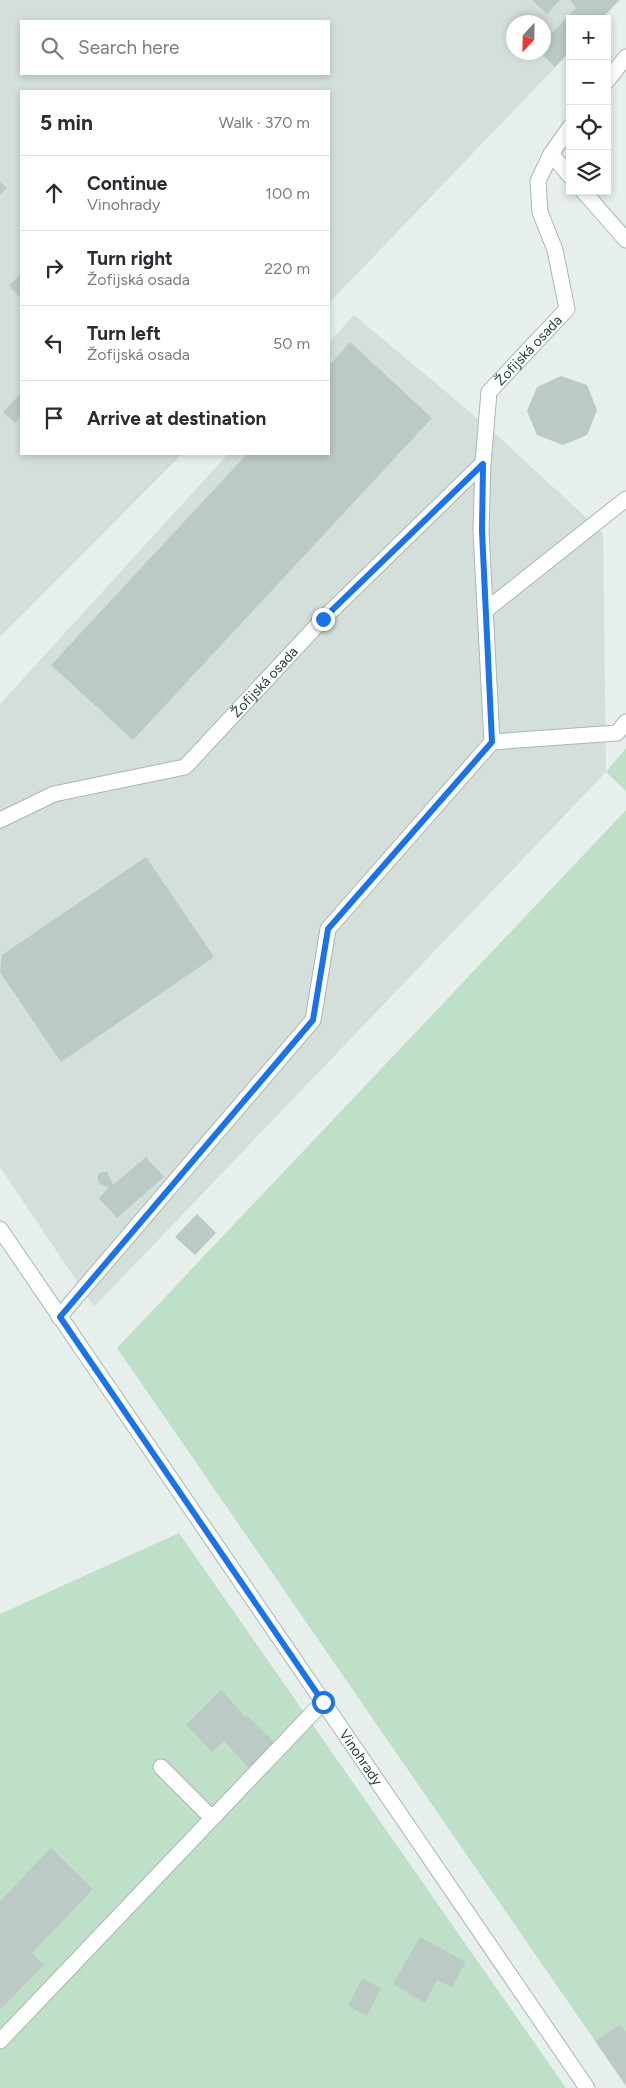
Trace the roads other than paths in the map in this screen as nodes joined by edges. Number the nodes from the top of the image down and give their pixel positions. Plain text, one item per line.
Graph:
1 (626, 57) edge
2 (611, 75) edge
3 (566, 133) edge
4 (551, 154) junction
5 (566, 171) edge
6 (587, 195) edge
7 (626, 240) edge
8 (483, 464) junction
9 (626, 499) edge
10 (486, 610) junction
11 (626, 722) edge
12 (492, 742) junction
13 (0, 820) edge
14 (0, 1228) edge
15 (60, 1317) junction
16 (323, 1702) junction
17 (161, 1767) dead end
18 (212, 1818) junction
19 (0, 2041) edge
20 (588, 2088) edge

1 - 2 street
3 - 4 street, Žofijská osada
4 - 5 street
4 - 8 street, Žofijská osada
6 - 7 street
8 - 10 street, Žofijská osada
8 - 13 street, Žofijská osada
9 - 10 street
10 - 12 street, Žofijská osada
11 - 12 street
12 - 15 street
14 - 15 street, Vinohrady
15 - 16 street, Vinohrady
16 - 18 street
16 - 20 street, Vinohrady
17 - 18 street
18 - 19 street

